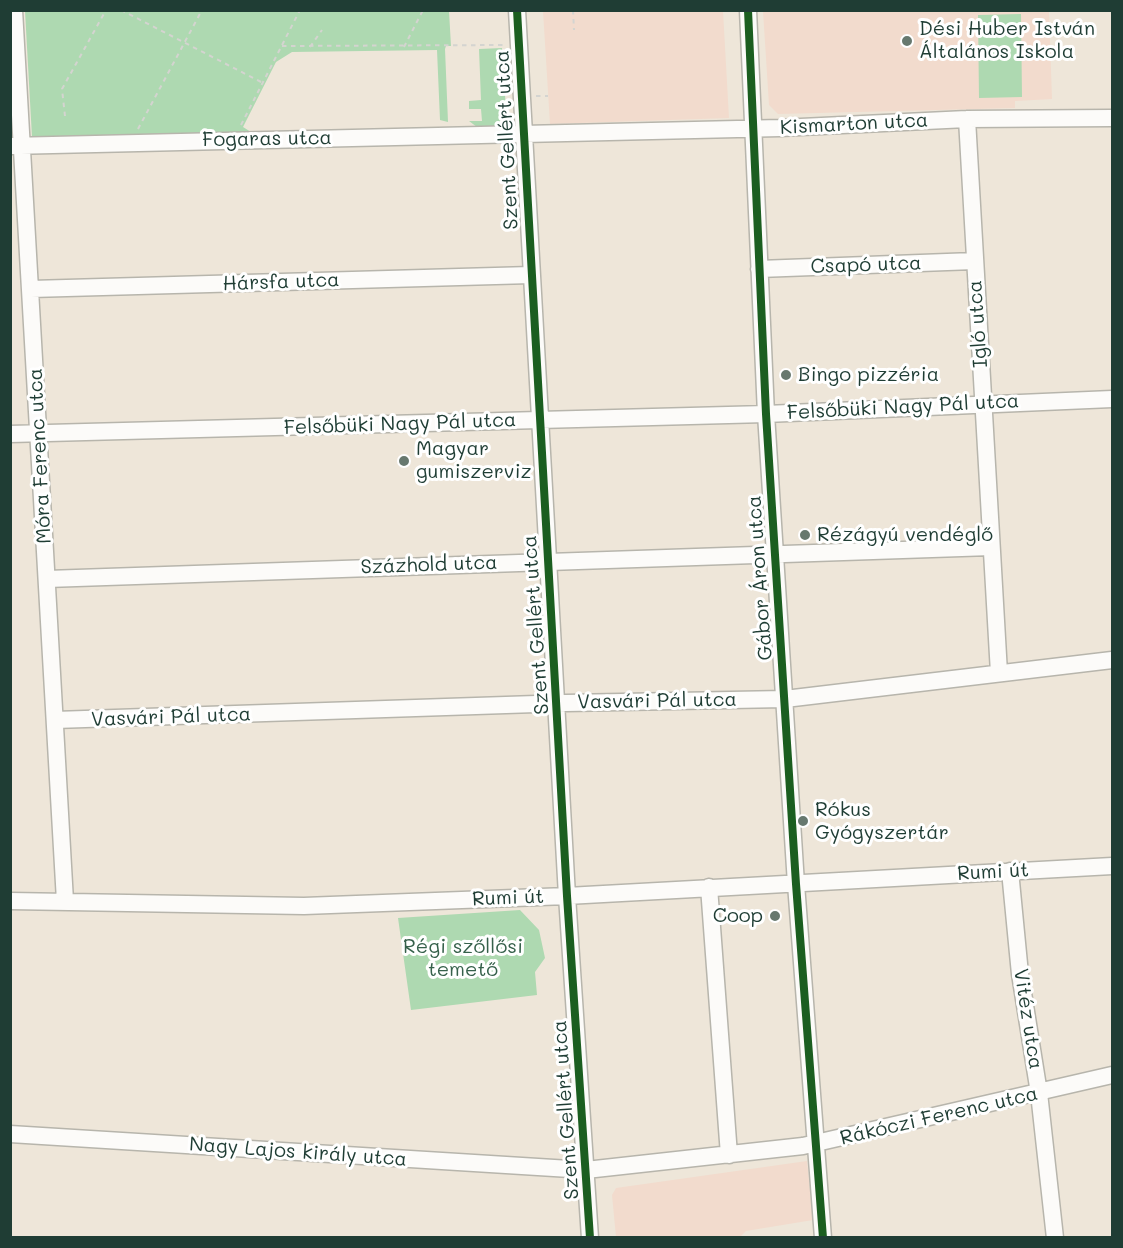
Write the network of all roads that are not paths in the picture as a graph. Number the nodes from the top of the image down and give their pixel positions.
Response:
1 (14, 10) edge
2 (517, 10) edge
3 (748, 10) edge
4 (1113, 118) edge
5 (967, 119) junction
6 (754, 128) junction
7 (523, 134) junction
8 (16, 146) edge
9 (974, 261) junction
10 (759, 269) junction
11 (531, 275) junction
12 (31, 289) junction
13 (1113, 399) edge
14 (983, 403) junction
15 (766, 414) junction
16 (540, 420) junction
17 (10, 434) edge
18 (38, 434) junction
19 (991, 547) junction
20 (775, 554) junction
21 (548, 561) junction
22 (47, 579) junction
23 (1113, 660) edge
24 (999, 673) junction
25 (785, 699) junction
26 (557, 703) junction
27 (55, 720) junction
28 (1113, 866) edge
29 (1010, 872) junction
30 (796, 884) junction
31 (709, 887) junction
32 (567, 896) junction
33 (10, 901) edge
34 (65, 901) junction
35 (1113, 1076) edge
36 (1039, 1093) junction
37 (10, 1134) edge
38 (815, 1144) junction
39 (729, 1155) junction
40 (586, 1170) junction
41 (590, 1238) edge
42 (823, 1238) edge
43 (1055, 1238) edge

1 - 8 street, Móra Ferenc utca
2 - 7 street, Szent Gellért utca
3 - 6 street, Gábor Áron utca
4 - 5 street, Kismarton utca
5 - 6 street, Kismarton utca
5 - 9 street, Igló utca
6 - 7 street, Kismarton utca
6 - 10 street, Gábor Áron utca
7 - 8 street, Fogaras utca
7 - 11 street, Szent Gellért utca
8 - 12 street, Móra Ferenc utca
9 - 10 street, Csapó utca
9 - 14 street, Igló utca
10 - 15 street, Gábor Áron utca
11 - 12 street, Hársfa utca
11 - 16 street, Szent Gellért utca
12 - 18 street, Móra Ferenc utca
13 - 14 street, Felsőbüki Nagy Pál utca
14 - 15 street, Felsőbüki Nagy Pál utca
14 - 19 street, Igló utca
15 - 16 street, Felsőbüki Nagy Pál utca
15 - 20 street, Gábor Áron utca
16 - 18 street, Felsőbüki Nagy Pál utca
16 - 21 street, Szent Gellért utca
17 - 18 street, Felsőbüki Nagy Pál utca
18 - 22 street, Móra Ferenc utca
19 - 20 street, Százhold utca
19 - 24 street, Igló utca
20 - 21 street, Százhold utca
20 - 25 street, Gábor Áron utca
21 - 22 street, Százhold utca
21 - 26 street, Szent Gellért utca
22 - 27 street, Móra Ferenc utca
23 - 24 street, Vasvári Pál utca
24 - 25 street, Vasvári Pál utca
25 - 26 street, Vasvári Pál utca
25 - 30 street, Gábor Áron utca
26 - 27 street, Vasvári Pál utca
26 - 32 street, Szent Gellért utca
27 - 34 street, Móra Ferenc utca
28 - 29 street, Rumi út
29 - 30 street, Rumi út
29 - 36 street, Vitéz utca
30 - 31 street, Rumi út
30 - 38 street, Gábor Áron utca
31 - 32 street, Rumi út
31 - 39 street
32 - 34 street, Rumi út
32 - 40 street, Szent Gellért utca
33 - 34 street, Rumi út
35 - 36 street, Rákóczi Ferenc utca
36 - 38 street, Rákóczi Ferenc utca
36 - 43 street, Vitéz utca
37 - 40 street, Nagy Lajos király utca
38 - 39 street, Rákóczi Ferenc utca
38 - 42 street, Gábor Áron utca
39 - 40 street, Rákóczi Ferenc utca
40 - 41 street, Szent Gellért utca

